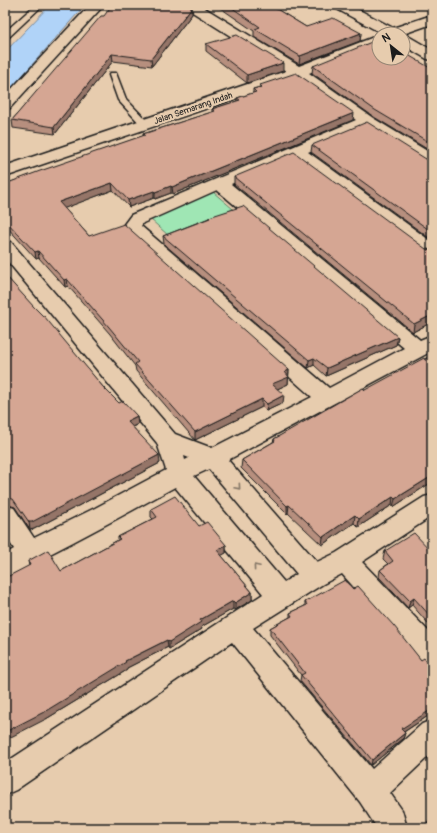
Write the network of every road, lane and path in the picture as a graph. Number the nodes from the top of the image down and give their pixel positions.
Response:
1 (97, 5) edge
2 (191, 5) edge
3 (340, 5) edge
4 (38, 6) edge
5 (432, 19) edge
6 (375, 26) edge
7 (411, 28) edge
8 (5, 36) edge
9 (371, 44) edge
10 (411, 46) edge
11 (432, 56) edge
12 (298, 72) junction
13 (113, 75) dead end
14 (5, 106) edge
15 (367, 121) junction
16 (145, 124) junction
17 (296, 151) junction
18 (432, 161) edge
19 (5, 172) edge
20 (219, 183) junction
21 (5, 246) edge
22 (432, 251) edge
23 (425, 345) edge
24 (327, 398) junction
25 (167, 440) junction
26 (212, 458) junction
27 (179, 475) junction
28 (432, 504) edge
29 (5, 515) edge
30 (30, 552) junction
31 (345, 560) junction
32 (5, 566) edge
33 (314, 576) junction
34 (281, 597) junction
35 (235, 626) junction
36 (432, 654) edge
37 (432, 734) edge
38 (5, 780) edge
39 (371, 791) junction
40 (392, 828) edge

1 - 14 street
2 - 12 street
3 - 6 street
4 - 8 lane
5 - 7 street, Jalan Semarang Indah
9 - 12 street, Jalan Semarang Indah
10 - 11 street
12 - 15 street
12 - 16 street, Jalan Semarang Indah
13 - 16 lane
15 - 17 street
15 - 18 street
16 - 19 street, Jalan Semarang Indah
17 - 20 street
17 - 22 street
20 - 23 street
20 - 24 street
21 - 25 street
23 - 24 street
24 - 26 street
25 - 26 street
25 - 27 street
26 - 27 street
26 -> 33 street
27 - 30 street
34 -> 27 street
28 - 31 street
29 - 30 street
30 - 32 street
31 - 33 street
31 - 36 street
33 - 34 street
34 - 35 street
35 - 38 street
35 - 39 street
37 - 39 street
39 - 40 street

